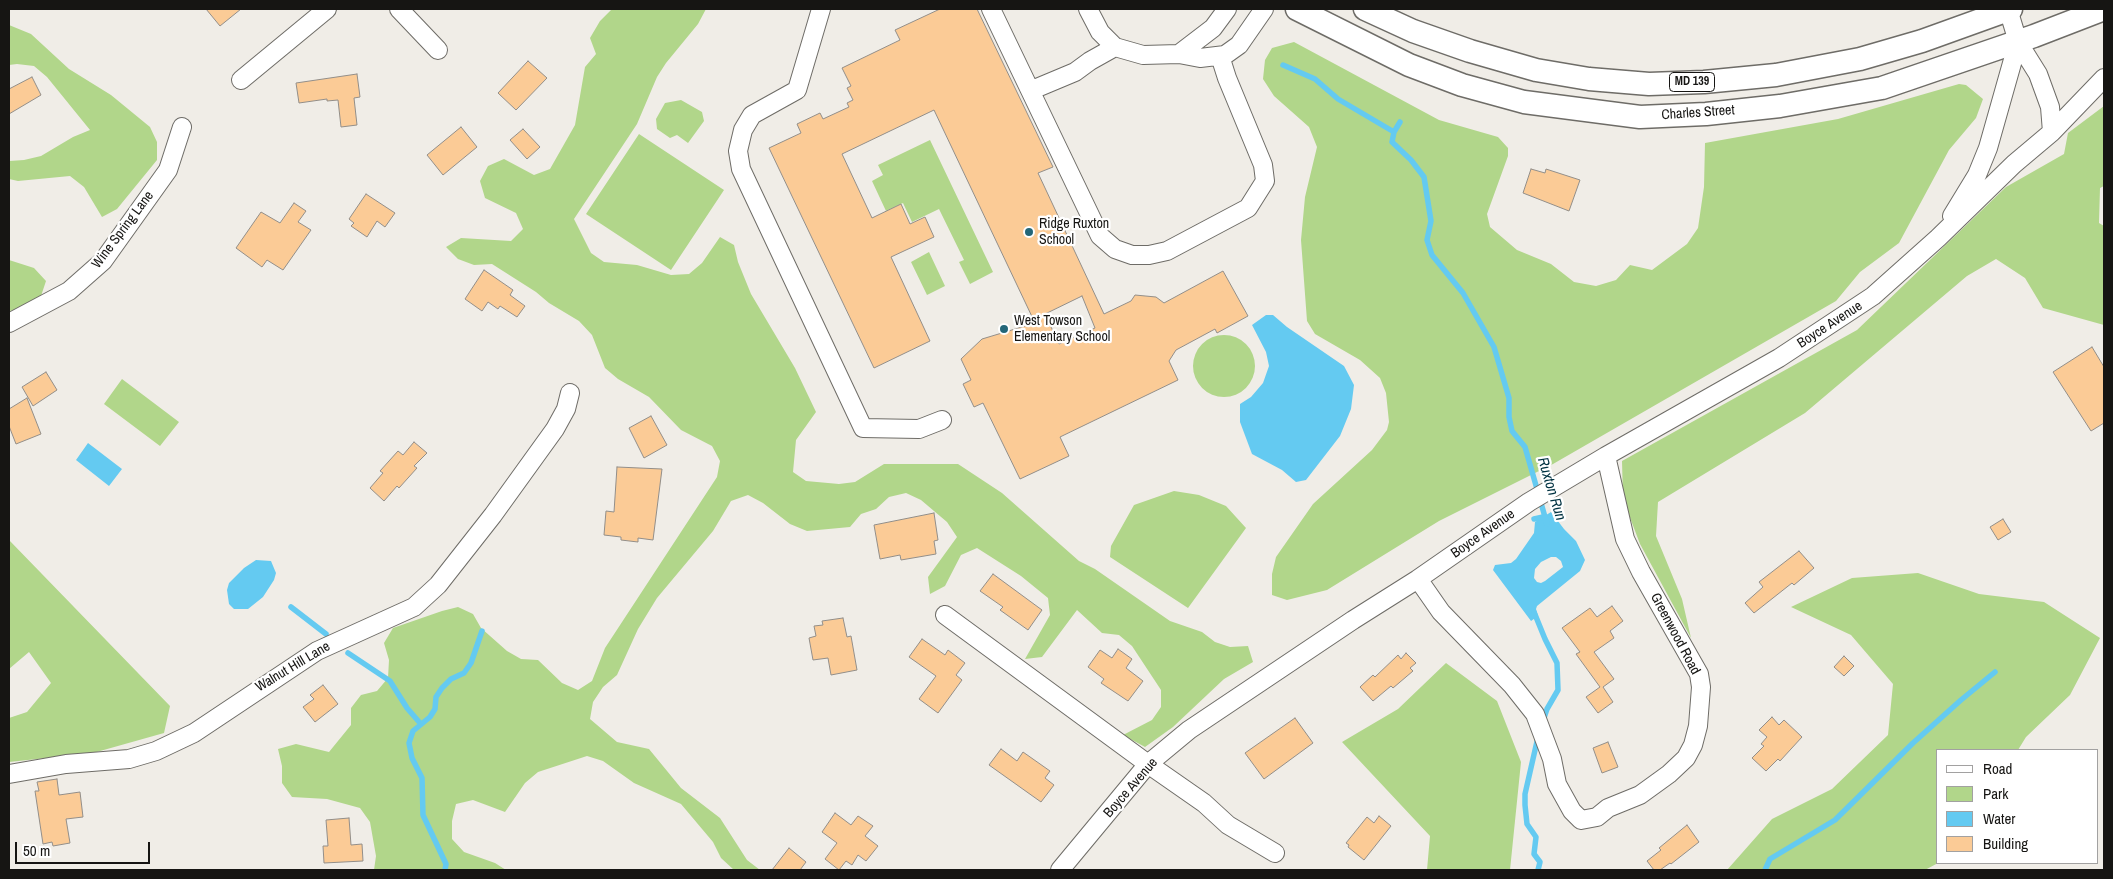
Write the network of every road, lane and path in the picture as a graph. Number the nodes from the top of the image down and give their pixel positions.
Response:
1 (327, 9) edge
2 (399, 9) edge
3 (821, 9) edge
4 (991, 9) edge
5 (1088, 9) edge
6 (1227, 9) edge
7 (1264, 9) edge
8 (1296, 9) edge
9 (1365, 9) edge
10 (2009, 9) edge
11 (2104, 9) edge
12 (2018, 42) junction
13 (1115, 48) junction
14 (438, 50) dead end
15 (1179, 54) junction
16 (1220, 56) junction
17 (2104, 78) edge
18 (241, 80) dead end
19 (1032, 90) junction
20 (182, 127) dead end
21 (2052, 132) junction
22 (1938, 238) junction
23 (9, 323) edge
24 (570, 393) dead end
25 (942, 420) dead end
26 (1606, 456) junction
27 (1418, 579) junction
28 (945, 615) dead end
29 (1148, 764) junction
30 (9, 774) edge
31 (1275, 853) dead end
32 (1060, 870) edge

1 - 18 street
2 - 14 street
3 - 25 street
4 - 19 street
5 - 13 street
6 - 15 street
7 - 16 street
8 - 12 main road, Charles Street
9 - 10 main road, MD 139
10 - 12 street
11 - 12 main road, Charles Street
12 - 21 street
12 - 22 street, Boyce Avenue
13 - 15 street
13 - 19 street
15 - 16 street
16 - 19 street
17 - 21 street, Boyce Avenue
20 - 23 street, Wine Spring Lane
21 - 22 street, Boyce Avenue
22 - 26 street, Boyce Avenue
24 - 30 street, Walnut Hill Lane
26 - 27 street, Boyce Avenue
26 - 27 street, Greenwood Road
27 - 29 street, Boyce Avenue
28 - 29 street
29 - 31 street
29 - 32 street, Boyce Avenue

